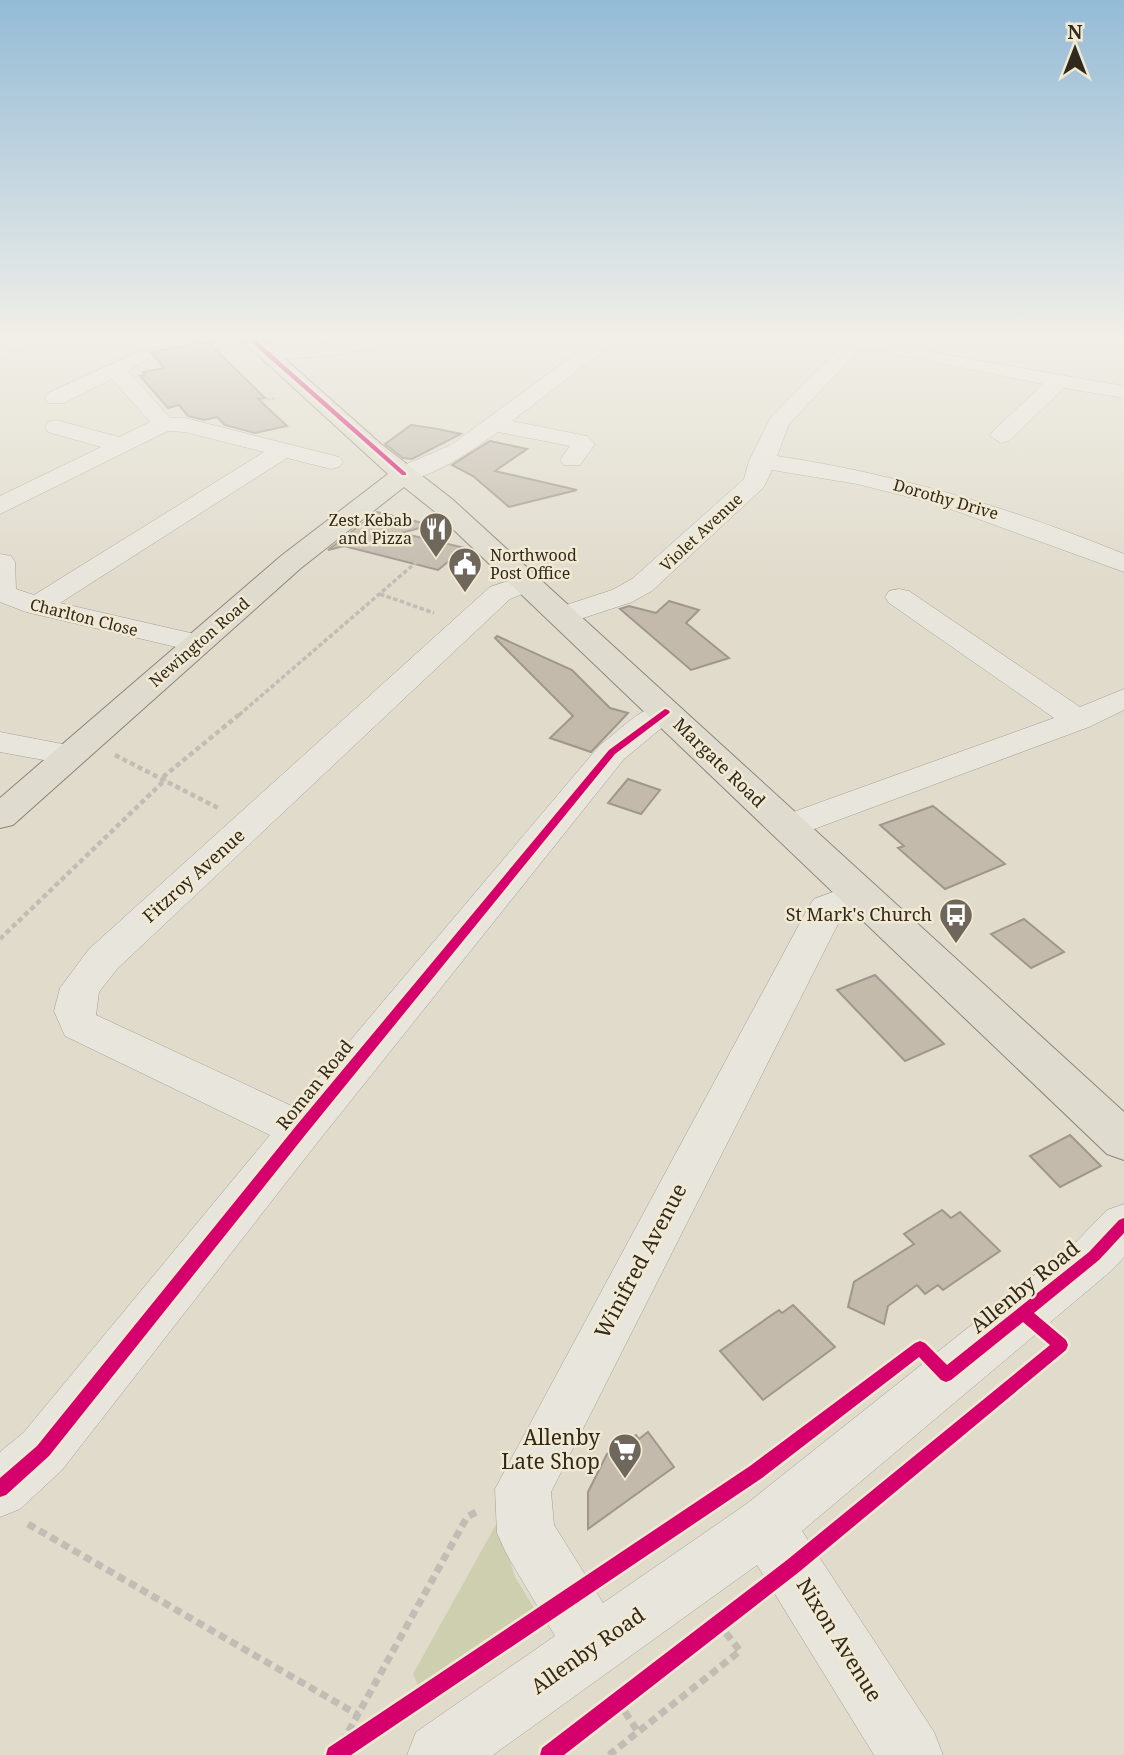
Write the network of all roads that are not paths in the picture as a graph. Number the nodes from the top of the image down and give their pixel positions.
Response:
1 (157, 417) edge
2 (336, 417) edge
3 (504, 417) edge
4 (784, 417) edge
5 (1020, 417) edge
6 (162, 422) junction
7 (494, 424) junction
8 (55, 428) dead end
9 (1000, 436) dead end
10 (121, 445) junction
11 (283, 450) junction
12 (572, 460) dead end
13 (761, 461) junction
14 (331, 462) dead end
15 (404, 474) junction
16 (0, 506) edge
17 (2, 562) dead end
18 (1124, 564) edge
19 (525, 583) junction
20 (899, 597) dead end
21 (36, 606) junction
22 (561, 616) junction
23 (198, 643) junction
24 (1124, 698) edge
25 (665, 712) junction
26 (1078, 719) junction
27 (0, 742) edge
28 (78, 748) junction
29 (0, 817) edge
30 (786, 827) junction
31 (860, 894) junction
32 (301, 1130) junction
33 (1124, 1140) edge
34 (1124, 1224) edge
35 (12, 1505) edge
36 (765, 1525) junction
37 (595, 1647) junction
38 (439, 1755) edge
39 (911, 1755) edge

1 - 6 street
2 - 15 main road, Margate Road
3 - 7 street
4 - 13 street, Violet Avenue
5 - 9 street
6 - 10 street
6 - 11 street
7 - 12 street
7 - 15 street
8 - 10 street
10 - 16 street
11 - 14 street
11 - 21 street
13 - 18 street, Dorothy Drive
13 - 22 street, Violet Avenue
15 - 19 main road, Margate Road
15 - 23 main road, Newington Road
17 - 21 street, Charlton Close
19 - 22 main road, Margate Road
19 - 32 street, Fitzroy Avenue
20 - 26 street
21 - 23 street, Charlton Close
22 - 25 main road, Margate Road
23 - 28 main road, Newington Road
24 - 26 street
25 - 30 main road, Margate Road
25 - 32 street, Roman Road
26 - 30 street
27 - 28 street
28 - 29 main road, Newington Road
30 - 31 main road, Margate Road
31 - 33 main road, Margate Road
31 - 37 street, Winifred Avenue
32 - 35 street, Roman Road
34 - 36 street, Allenby Road
36 - 37 street, Allenby Road
36 - 39 street, Nixon Avenue
37 - 38 street, Allenby Road

